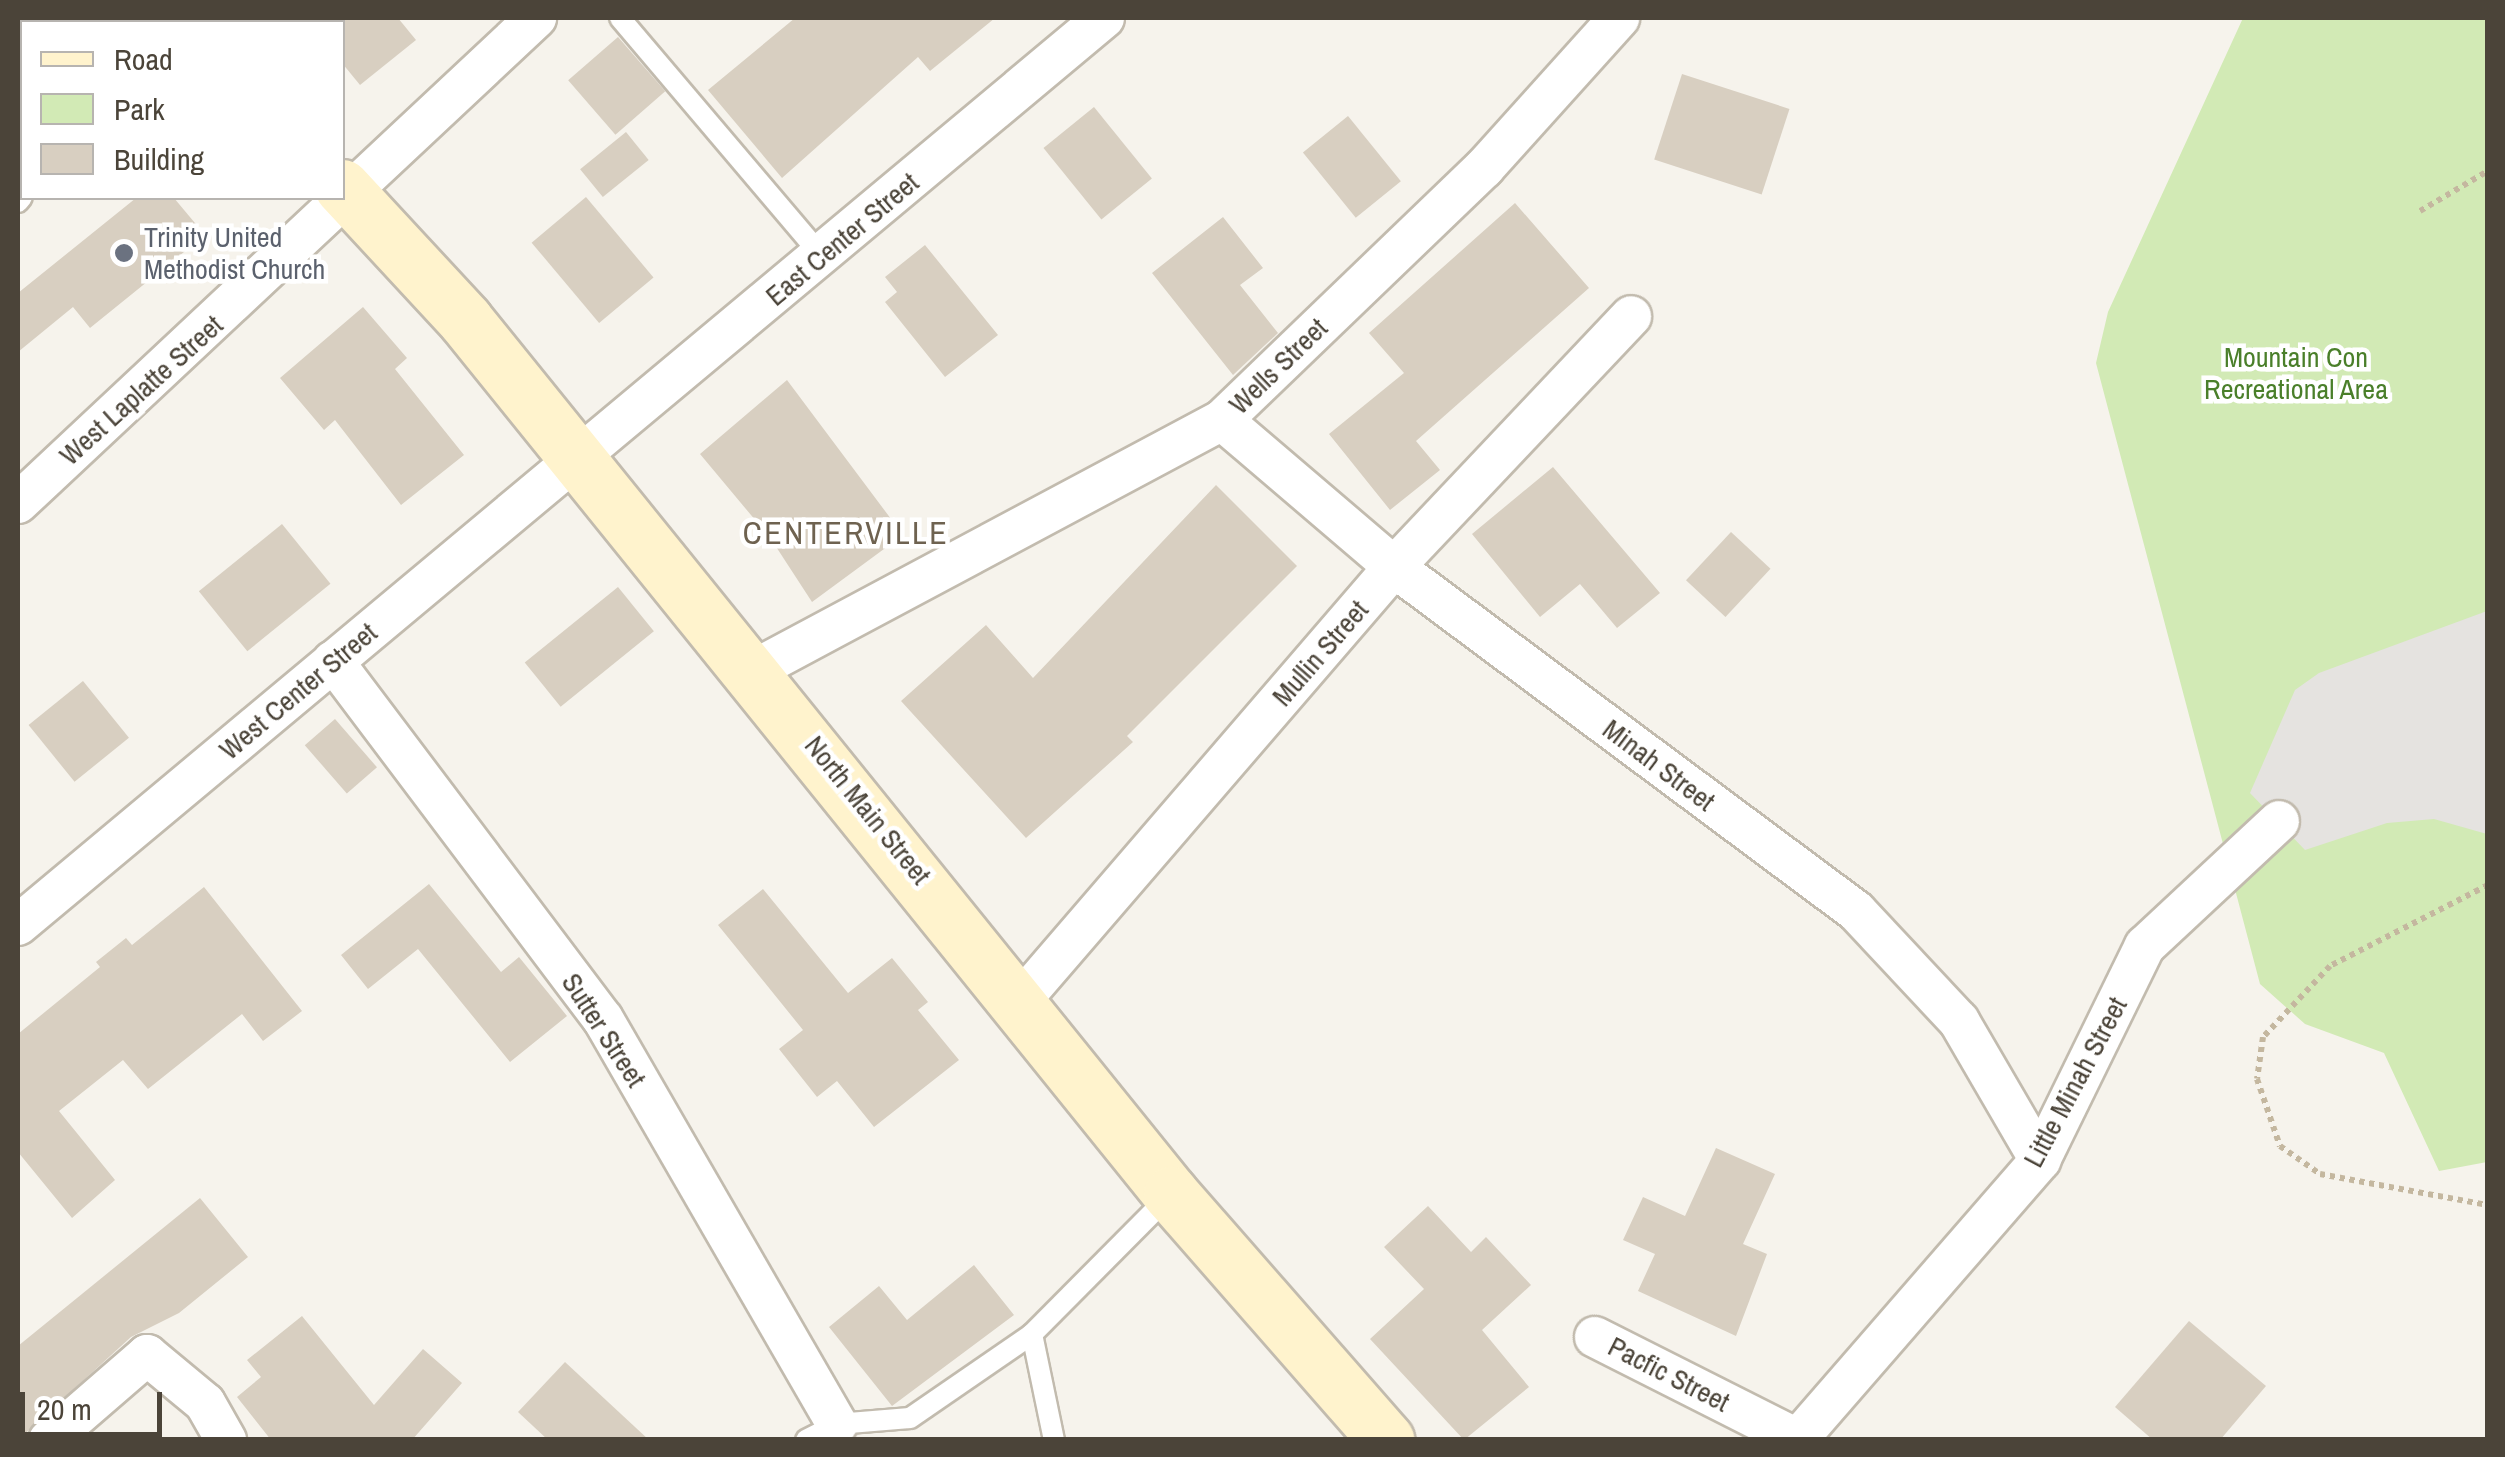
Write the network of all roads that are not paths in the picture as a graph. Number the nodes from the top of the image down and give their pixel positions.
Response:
1 (536, 18) edge
2 (620, 18) edge
3 (1104, 18) edge
4 (1619, 18) edge
5 (348, 192) edge
6 (340, 200) edge
7 (822, 256) junction
8 (1631, 316) dead end
9 (1222, 420) junction
10 (581, 461) junction
11 (18, 503) edge
12 (1394, 567) junction
13 (333, 660) junction
14 (754, 670) junction
15 (2278, 821) dead end
16 (18, 925) edge
17 (1021, 1000) junction
18 (2040, 1160) junction
19 (1171, 1194) junction
20 (1032, 1334) junction
21 (1595, 1337) dead end
22 (821, 1432) edge
23 (1797, 1439) edge
24 (49, 1440) edge
25 (226, 1440) edge
26 (1054, 1440) edge
27 (1386, 1440) edge

1 - 5 street, West Laplatte Street
2 - 7 lane
3 - 7 street, East Center Street
4 - 9 street, Wells Street
5 - 10 main road, North Main Street
6 - 11 street, West Laplatte Street
7 - 10 street, East Center Street
8 - 12 street, Mullin Street
9 - 12 street, Minah Street
9 - 14 street, Wells Street
10 - 13 street, West Center Street
10 - 14 main road, North Main Street
12 - 17 street, Mullin Street
12 - 18 street, Minah Street
13 - 16 street, West Center Street
13 - 22 street, Sutter Street
14 - 17 main road, North Main Street
15 - 18 street, Little Minah Street
17 - 19 main road, North Main Street
18 - 23 street, Little Minah Street
19 - 20 lane
19 - 27 main road, North Main Street
20 - 22 lane
20 - 26 lane
21 - 23 street, Pacfic Street
24 - 25 street

